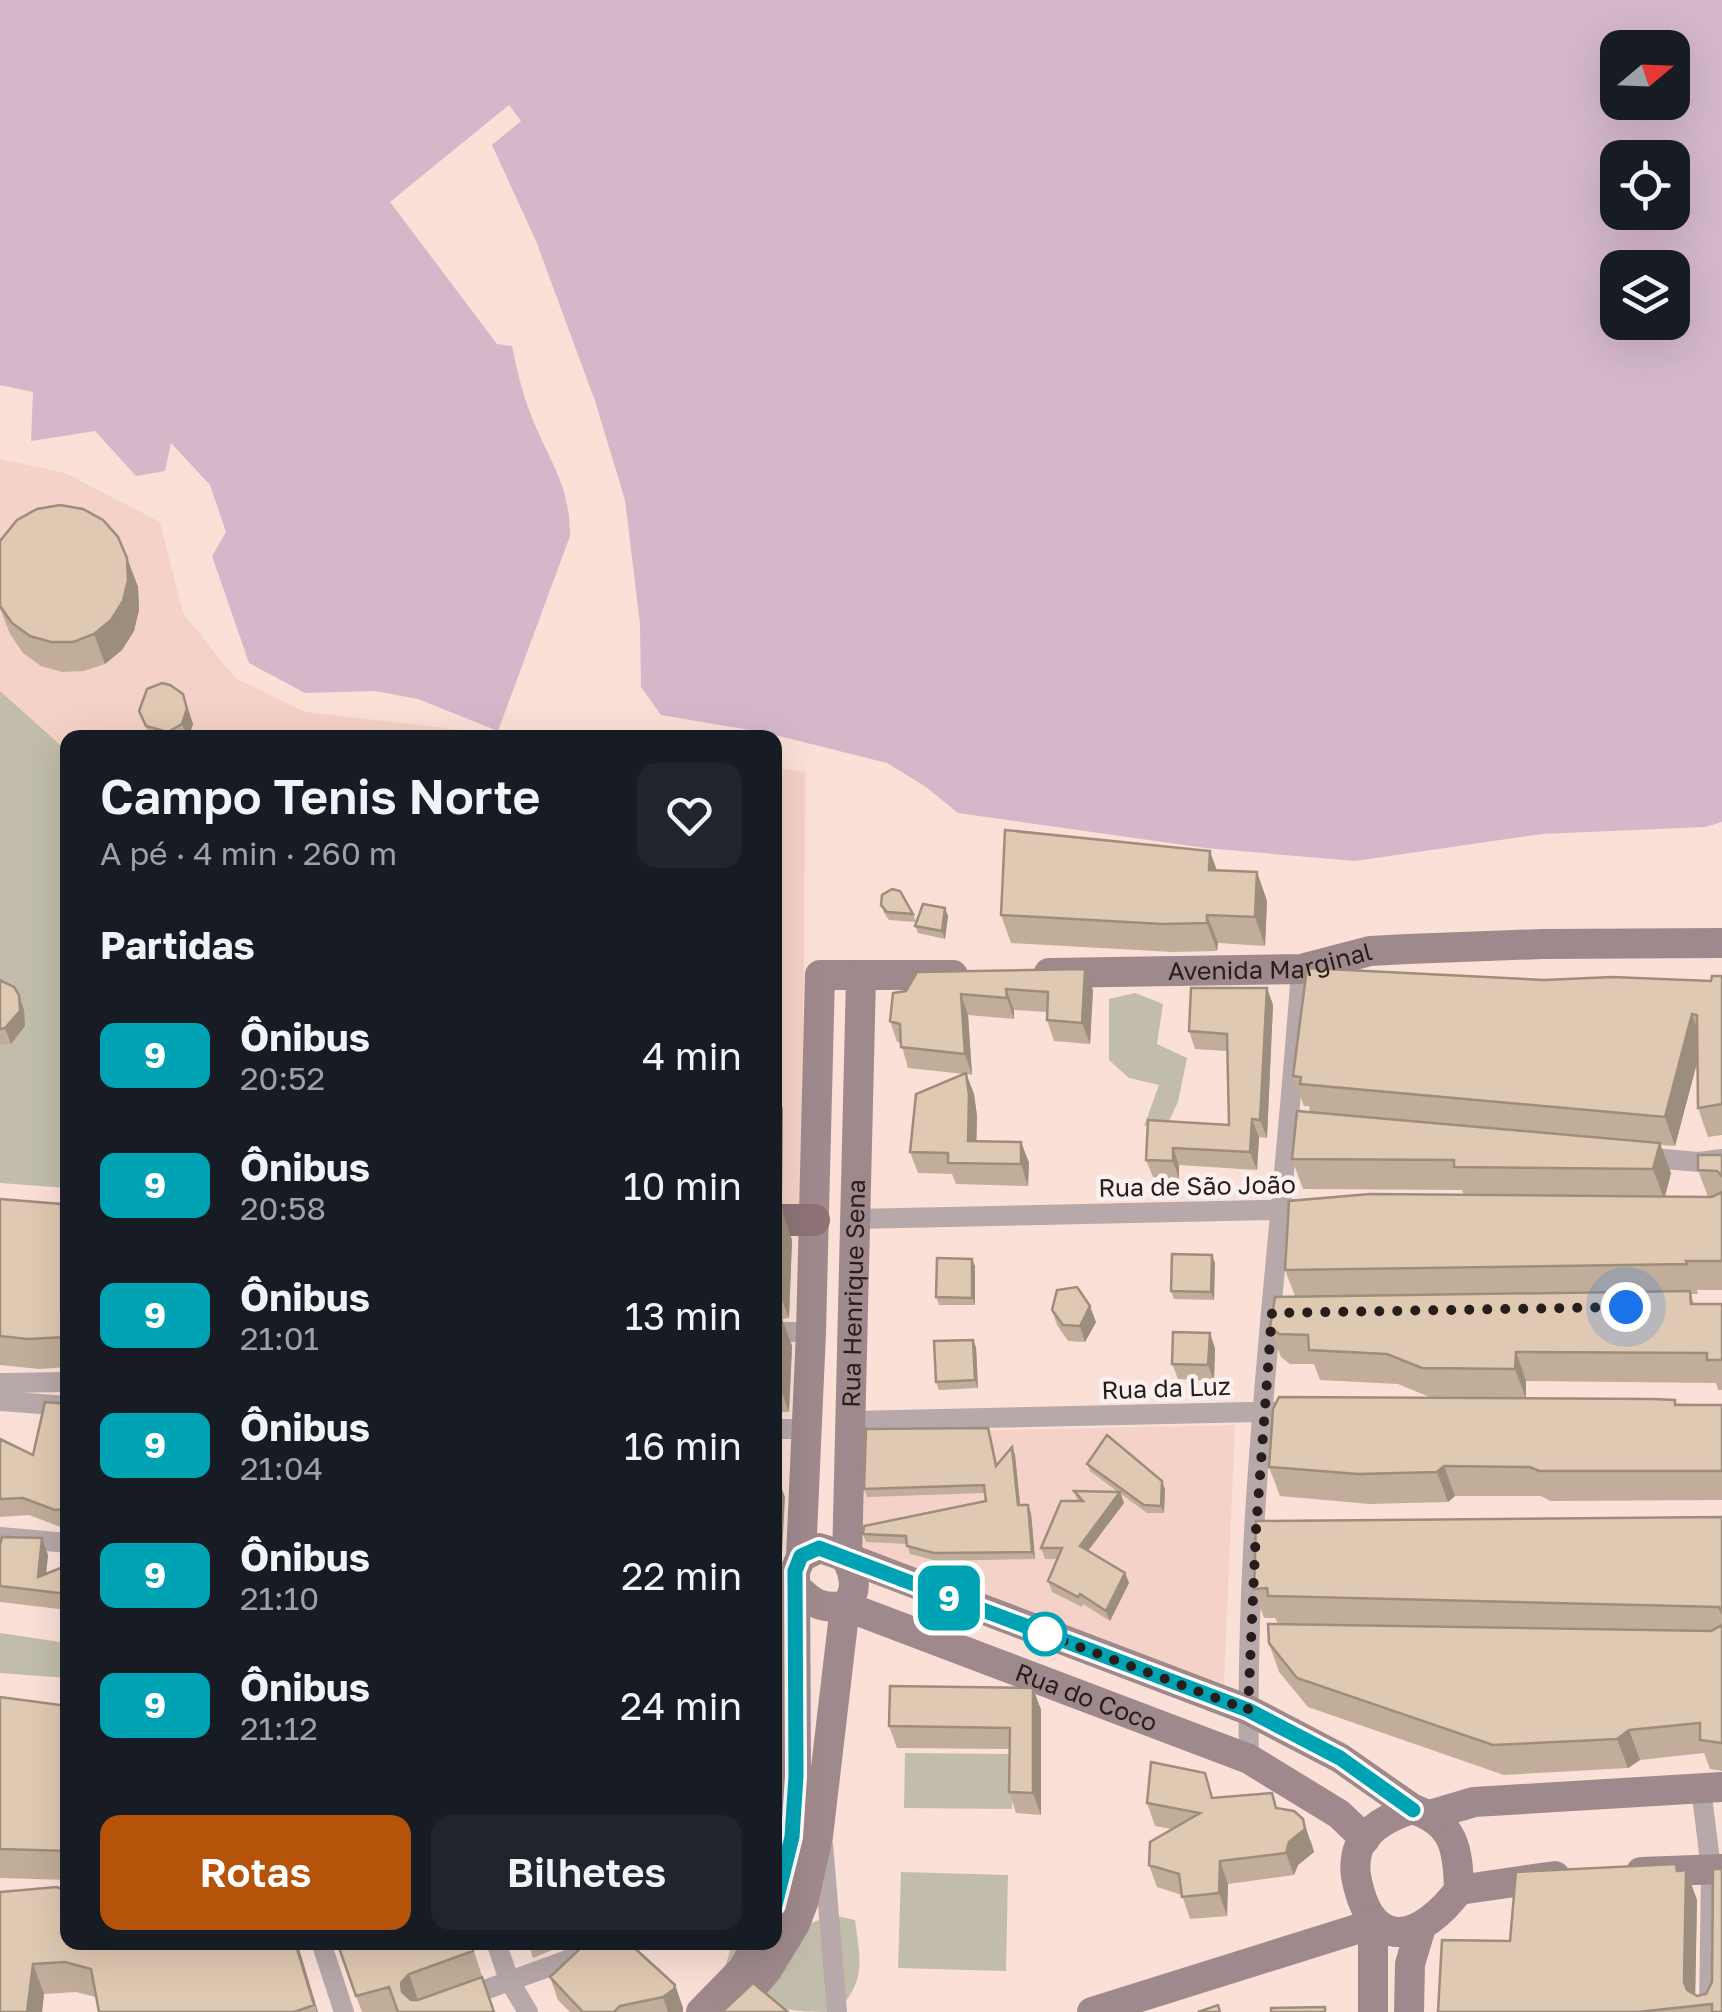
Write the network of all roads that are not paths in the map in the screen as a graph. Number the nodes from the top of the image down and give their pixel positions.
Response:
1 (1722, 943) edge
2 (1301, 969) junction
3 (988, 974) edge
4 (1025, 974) edge
5 (861, 976) junction
6 (1368, 981) edge
7 (1621, 1155) edge
8 (1722, 1159) edge
9 (1280, 1209) junction
10 (1338, 1210) edge
11 (854, 1219) junction
12 (782, 1220) edge
13 (814, 1220) junction
14 (782, 1332) edge
15 (811, 1332) junction
16 (60, 1382) edge
17 (0, 1383) edge
18 (0, 1401) edge
19 (60, 1405) edge
20 (1265, 1410) junction
21 (1324, 1411) edge
22 (852, 1421) junction
23 (806, 1428) junction
24 (782, 1429) edge
25 (0, 1536) edge
26 (60, 1542) edge
27 (801, 1556) junction
28 (847, 1560) junction
29 (797, 1588) junction
30 (845, 1606) junction
31 (786, 1691) edge
32 (1248, 1710) junction
33 (1249, 1759) junction
34 (1712, 1787) edge
35 (820, 1812) junction
36 (1422, 1812) junction
37 (1365, 1839) junction
38 (1716, 1869) edge
39 (782, 1874) edge
40 (1459, 1890) junction
41 (1373, 1924) junction
42 (1421, 1927) junction
43 (782, 1946) edge
44 (324, 1950) edge
45 (499, 1950) edge
46 (594, 1950) edge
47 (754, 1950) edge
48 (780, 1950) edge
49 (509, 1980) junction
50 (344, 2012) edge
51 (424, 2012) edge
52 (528, 2012) edge
53 (702, 2012) edge
54 (731, 2012) edge
55 (838, 2012) edge
56 (1092, 2012) edge
57 (1373, 2012) edge
58 (1408, 2012) edge
59 (1710, 2012) edge

1 - 2 main road, Avenida Marginal
2 - 4 main road, Avenida Marginal
2 - 6 main road
2 - 9 street
3 - 5 main road
5 - 11 main road, Rua Henrique Sena
5 - 13 main road, Rua Henrique Sena
7 - 8 street
9 - 10 street, Rua de São João
9 - 11 street, Rua de São João
9 - 20 street
11 - 22 main road, Rua Henrique Sena
12 - 13 main road
13 - 15 main road, Rua Henrique Sena
14 - 15 street
15 - 23 main road, Rua Henrique Sena
16 - 17 street
18 - 19 street
20 - 21 street, Rua da Luz
20 - 22 street, Rua da Luz
20 - 32 street
22 - 28 main road, Rua Henrique Sena
23 - 24 street
23 - 27 main road, Rua Henrique Sena
25 - 26 street
27 - 28 main road, Rua do Coco
27 - 29 main road, Rua Henrique Sena
28 - 30 main road, Rua Henrique Sena
28 - 32 main road, Rua do Coco
29 - 30 main road, Rua do Coco
29 - 31 main road, Rua Henrique Sena
30 - 33 main road, Rua do Coco
30 - 35 main road, Rua Henrique Sena
31 - 39 main road, Rua Henrique Sena
32 - 33 street
32 - 36 main road, Rua do Coco
33 - 37 main road, Rua do Coco
34 - 36 main road
34 - 38 street
35 - 43 main road, Rua Henrique Sena
35 - 55 street
36 - 37 main road
36 - 40 main road
37 - 41 main road
38 - 40 main road
38 - 59 street
40 - 42 main road
41 - 42 main road
41 - 56 main road
41 - 57 main road
42 - 58 main road
44 - 50 street
45 - 49 street
46 - 49 street
47 - 53 main road
48 - 54 main road, Rua Henrique Sena
49 - 51 street
49 - 52 street

